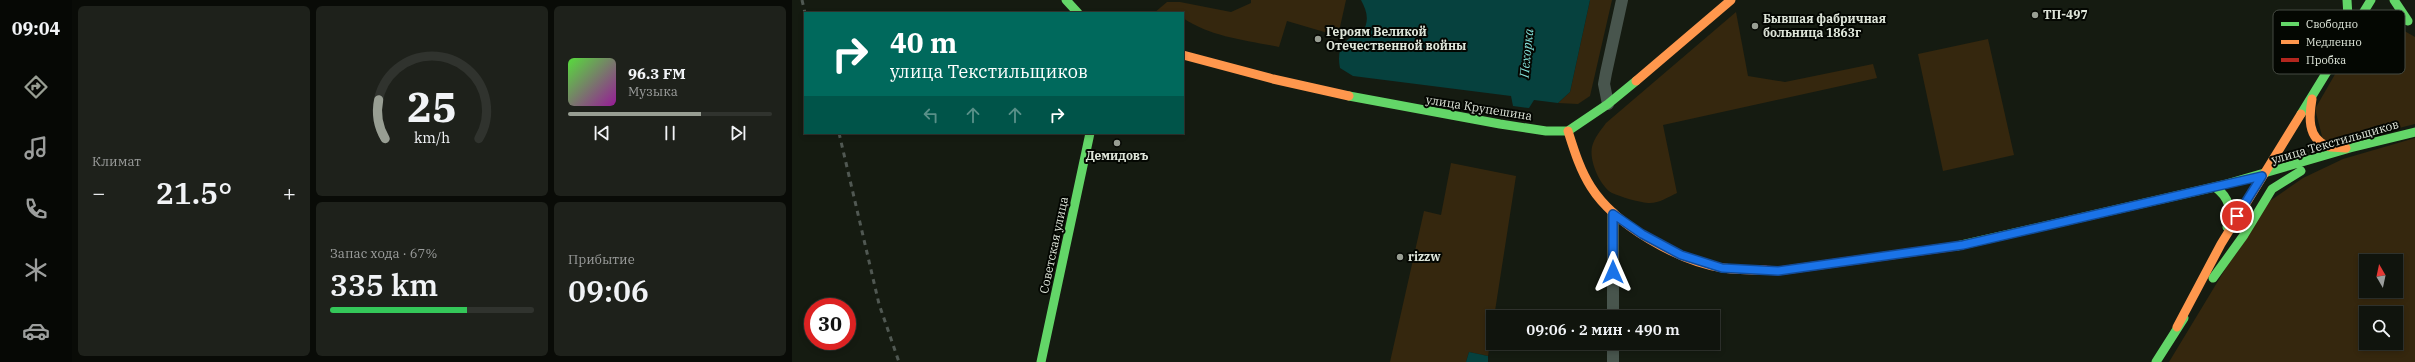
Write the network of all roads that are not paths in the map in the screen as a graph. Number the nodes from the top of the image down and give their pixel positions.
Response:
1 (1066, 0) edge
2 (1622, 0) edge
3 (1731, 0) edge
4 (2370, 0) edge
5 (2382, 0) edge
6 (2394, 0) edge
7 (2364, 10) edge
8 (2395, 10) edge
9 (2402, 10) edge
10 (1077, 12) edge
11 (2405, 14) edge
12 (2412, 23) edge
13 (1184, 55) edge
14 (2325, 74) edge
15 (2315, 91) junction
16 (1608, 104) junction
17 (1568, 131) junction
18 (2415, 132) edge
19 (1090, 134) edge
20 (2350, 148) junction
21 (2262, 176) junction
22 (2215, 187) junction
23 (1613, 214) junction
24 (2221, 244) junction
25 (1613, 310) edge
26 (2178, 327) junction
27 (1613, 350) edge
28 (1041, 362) edge
29 (1613, 362) edge
30 (2156, 362) edge

1 - 10 street
2 - 16 street
3 - 16 street
4 - 7 street
5 - 8 street
6 - 9 street
11 - 12 street
13 - 17 street, улица Крупешина
14 - 15 street
15 - 20 street
15 - 21 street
16 - 17 street
17 - 23 street, улица Текстильщиков
18 - 20 street, улица Текстильщиков
19 - 28 street, Советская улица
20 - 21 street, улица Текстильщиков
20 - 26 street
21 - 22 street, улица Текстильщиков
21 - 24 street
22 - 23 street, улица Текстильщиков
22 - 24 street
23 - 25 street
24 - 26 street
26 - 30 street
27 - 29 street

